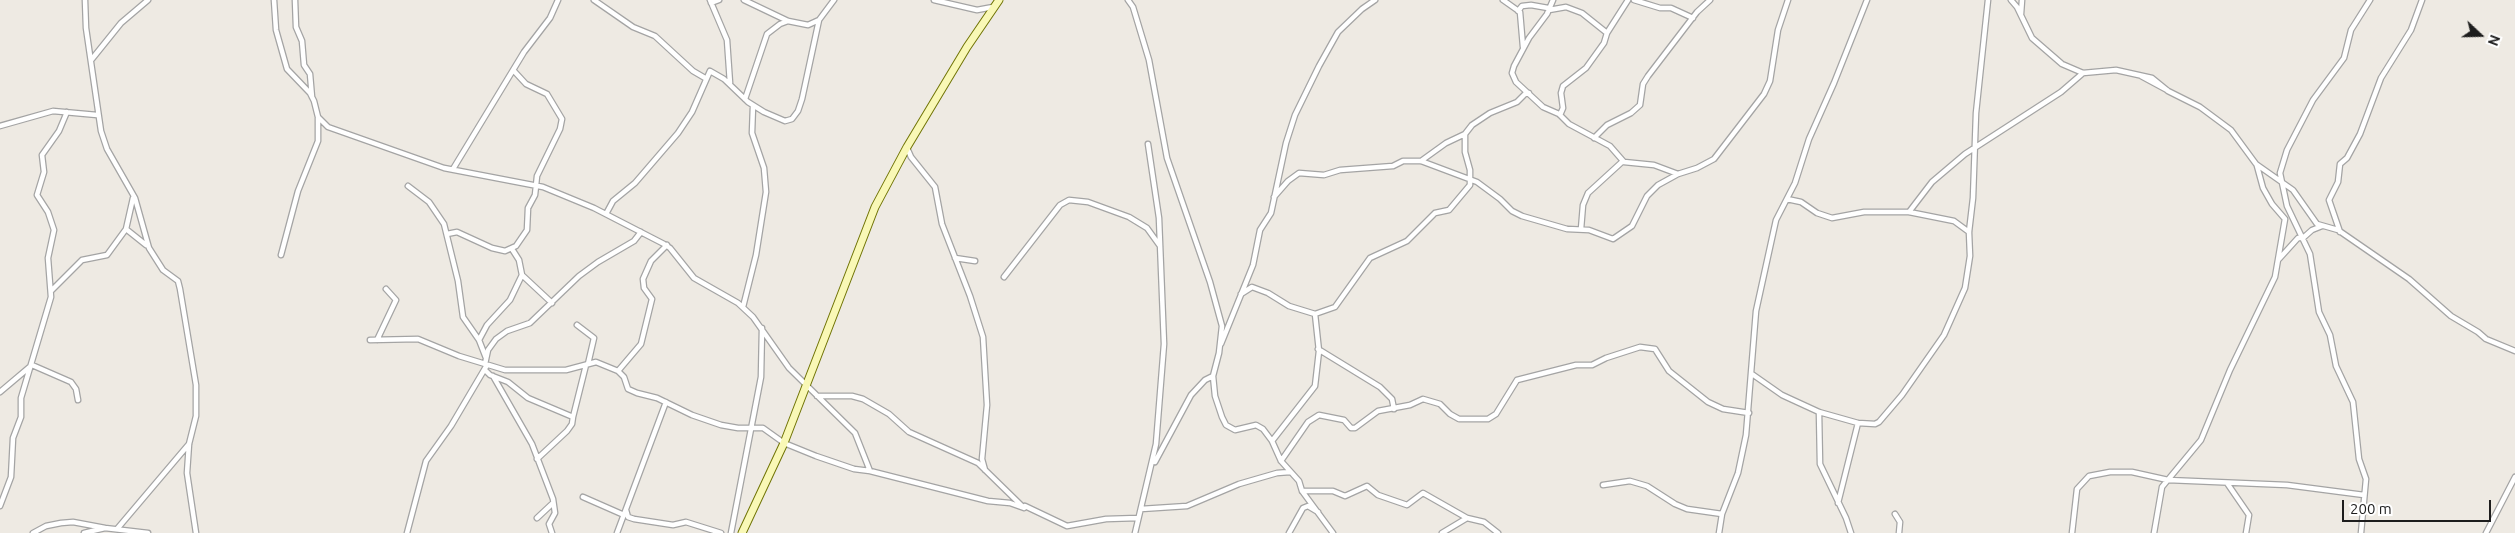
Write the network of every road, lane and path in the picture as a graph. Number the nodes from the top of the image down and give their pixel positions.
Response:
1 (85, 0) edge
2 (147, 0) edge
3 (274, 0) edge
4 (295, 0) edge
5 (558, 0) edge
6 (594, 0) edge
7 (719, 0) edge
8 (744, 0) edge
9 (934, 0) edge
10 (1128, 0) edge
11 (1375, 0) edge
12 (1503, 0) edge
13 (1553, 0) edge
14 (1628, 0) edge
15 (1634, 0) edge
16 (1710, 0) edge
17 (1788, 0) edge
18 (1867, 0) edge
19 (1988, 0) edge
20 (2010, 0) edge
21 (2022, 0) edge
22 (2370, 0) edge
23 (2422, 0) edge
24 (832, 1) edge
25 (711, 2) edge
26 (997, 3) edge
27 (1549, 10) junction
28 (1518, 11) junction
29 (2021, 16) junction
30 (1693, 18) junction
31 (819, 20) junction
32 (788, 21) junction
33 (1607, 33) junction
34 (1523, 49) junction
35 (92, 59) junction
36 (514, 71) junction
37 (2084, 73) junction
38 (705, 78) junction
39 (730, 83) junction
40 (1530, 93) junction
41 (312, 97) junction
42 (745, 99) junction
43 (753, 106) junction
44 (67, 112) junction
45 (317, 112) junction
46 (1560, 115) junction
47 (97, 116) junction
48 (0, 126) edge
49 (1466, 134) junction
50 (1594, 138) junction
51 (1148, 144) dead end
52 (1976, 146) junction
53 (907, 148) junction
54 (1623, 161) junction
55 (1421, 162) junction
56 (2256, 164) junction
57 (453, 169) junction
58 (1678, 174) junction
59 (1471, 179) junction
60 (2281, 182) junction
61 (536, 185) junction
62 (408, 186) dead end
63 (134, 196) junction
64 (1274, 197) junction
65 (1787, 199) junction
66 (1909, 212) junction
67 (606, 214) junction
68 (2322, 226) junction
69 (126, 229) junction
70 (1581, 229) junction
71 (641, 232) junction
72 (1969, 232) junction
73 (447, 234) junction
74 (2341, 234) junction
75 (2303, 238) junction
76 (666, 246) junction
77 (1160, 247) junction
78 (148, 248) junction
79 (512, 249) junction
80 (281, 255) dead end
81 (955, 258) junction
82 (2278, 260) junction
83 (975, 261) dead end
84 (522, 275) junction
85 (1004, 277) dead end
86 (386, 289) dead end
87 (51, 291) junction
88 (1238, 296) junction
89 (552, 303) junction
90 (743, 306) junction
91 (1315, 314) junction
92 (577, 325) dead end
93 (762, 326) junction
94 (370, 340) dead end
95 (377, 340) junction
96 (479, 340) junction
97 (1219, 347) junction
98 (1318, 350) junction
99 (2515, 351) edge
100 (486, 364) junction
101 (32, 365) junction
102 (587, 365) junction
103 (618, 371) junction
104 (1752, 374) junction
105 (493, 376) junction
106 (1213, 376) junction
107 (806, 385) junction
108 (0, 392) edge
109 (816, 396) junction
110 (78, 400) dead end
111 (666, 402) junction
112 (1394, 408) junction
113 (1819, 412) junction
114 (1749, 413) junction
115 (573, 417) junction
116 (1858, 423) junction
117 (750, 428) junction
118 (1272, 441) junction
119 (784, 443) junction
120 (190, 444) junction
121 (536, 459) junction
122 (1281, 461) junction
123 (1153, 466) junction
124 (985, 470) junction
125 (870, 471) junction
126 (1290, 472) junction
127 (2515, 477) edge
128 (2168, 480) junction
129 (2227, 483) junction
130 (1603, 485) dead end
131 (0, 490) edge
132 (1302, 491) junction
133 (5, 494) junction
134 (2364, 495) junction
135 (583, 497) dead end
136 (554, 503) junction
137 (1838, 503) junction
138 (0, 506) edge
139 (1024, 508) junction
140 (1141, 509) junction
141 (626, 510) junction
142 (1319, 513) junction
143 (1722, 514) junction
144 (1895, 514) dead end
145 (624, 515) junction
146 (537, 518) dead end
147 (1138, 518) junction
148 (1467, 518) junction
149 (105, 528) junction
150 (118, 528) junction
151 (2488, 530) edge
152 (33, 533) edge
153 (84, 533) edge
154 (148, 533) edge
155 (196, 533) edge
156 (407, 533) edge
157 (552, 533) edge
158 (617, 533) edge
159 (721, 533) edge
160 (731, 533) edge
161 (742, 533) edge
162 (1135, 533) edge
163 (1289, 533) edge
164 (1333, 533) edge
165 (1442, 533) edge
166 (1498, 533) edge
167 (1720, 533) edge
168 (1851, 533) edge
169 (1898, 533) edge
170 (2072, 533) edge
171 (2154, 533) edge
172 (2246, 533) edge
173 (2361, 533) edge
174 (2492, 533) edge

1 - 35 street
2 - 35 street
3 - 41 street
4 - 41 street
5 - 36 street
6 - 38 street
7 - 25 street
8 - 32 street
9 - 26 street
10 - 97 street
11 - 64 street
12 - 28 street
13 - 27 street
14 - 33 street
15 - 30 street
16 - 30 street
17 - 58 street
18 - 65 street
19 - 52 street
20 - 29 street
21 - 29 street
22 - 60 street
23 - 74 street
24 - 31 street
25 - 39 street
26 - 53 main road
27 - 28 street
27 - 33 street
27 - 34 street
28 - 34 street
29 - 37 street
30 - 50 street
31 - 32 street
31 - 43 street
32 - 42 street
33 - 46 street
34 - 40 street
35 - 47 street
36 - 57 street
36 - 61 street
37 - 52 street
37 - 56 street
38 - 39 street
38 - 67 street
39 - 42 street
40 - 46 street
40 - 49 street
41 - 45 street
42 - 43 street
43 - 90 street
44 - 47 street
44 - 48 street
44 - 87 street
45 - 57 street
45 - 80 street
46 - 50 street
47 - 63 street
49 - 55 street
49 - 59 street
50 - 54 street
51 - 77 street
52 - 66 street
52 - 72 street
53 - 81 street
53 - 107 main road
54 - 58 street
54 - 70 street
55 - 59 street
55 - 64 street
56 - 60 street
56 - 82 street
57 - 61 street
58 - 70 street
59 - 70 street
59 - 91 street
60 - 68 street
60 - 75 street
61 - 67 street
61 - 79 street
62 - 73 street
63 - 69 street
63 - 78 street
64 - 88 street
65 - 66 street
65 - 104 street
66 - 72 street
67 - 71 street
68 - 74 street
68 - 75 street
69 - 78 street
69 - 87 street
71 - 76 street
71 - 89 street
72 - 116 street
73 - 79 street
73 - 96 street
74 - 99 street
75 - 82 street
75 - 134 street
76 - 90 street
76 - 103 street
77 - 85 street
77 - 123 street
78 - 120 street
79 - 84 street
81 - 83 street
81 - 124 street
82 - 128 street
84 - 89 street
84 - 96 street
86 - 95 street
87 - 101 street
88 - 91 street
88 - 97 street
89 - 100 street
90 - 93 street
91 - 98 street
92 - 102 street
93 - 107 street
93 - 117 street
94 - 95 street
95 - 100 street
96 - 100 street
97 - 106 street
98 - 112 street
98 - 118 street
100 - 102 street
100 - 105 street
100 - 156 street
101 - 108 street
101 - 110 street
101 - 133 street
102 - 103 street
102 - 115 street
103 - 111 street
104 - 113 street
104 - 114 street
105 - 115 street
105 - 121 street
106 - 118 street
106 - 123 street
107 - 109 street
107 - 119 main road
109 - 124 street
109 - 125 street
111 - 117 street
111 - 141 street
112 - 114 street
112 - 122 street
113 - 116 street
113 - 137 street
114 - 143 street
115 - 121 street
116 - 137 street
117 - 119 street
117 - 160 street
118 - 122 street
119 - 125 street
119 - 161 main road
120 - 150 street
120 - 155 street
121 - 136 street
122 - 126 street
123 - 140 street
124 - 139 street
125 - 139 street
126 - 132 street
126 - 140 street
127 - 151 street
128 - 129 street
128 - 170 street
128 - 171 street
129 - 134 street
129 - 172 street
130 - 143 street
131 - 133 street
132 - 142 street
132 - 148 street
133 - 138 street
134 - 173 street
135 - 145 street
136 - 146 street
136 - 157 street
137 - 168 street
139 - 147 street
140 - 147 street
141 - 145 street
141 - 159 street
142 - 163 street
142 - 164 street
143 - 167 street
144 - 169 street
145 - 158 street
147 - 162 street
148 - 165 street
148 - 166 street
149 - 150 street
149 - 152 street
149 - 153 street
150 - 154 street
151 - 174 street

